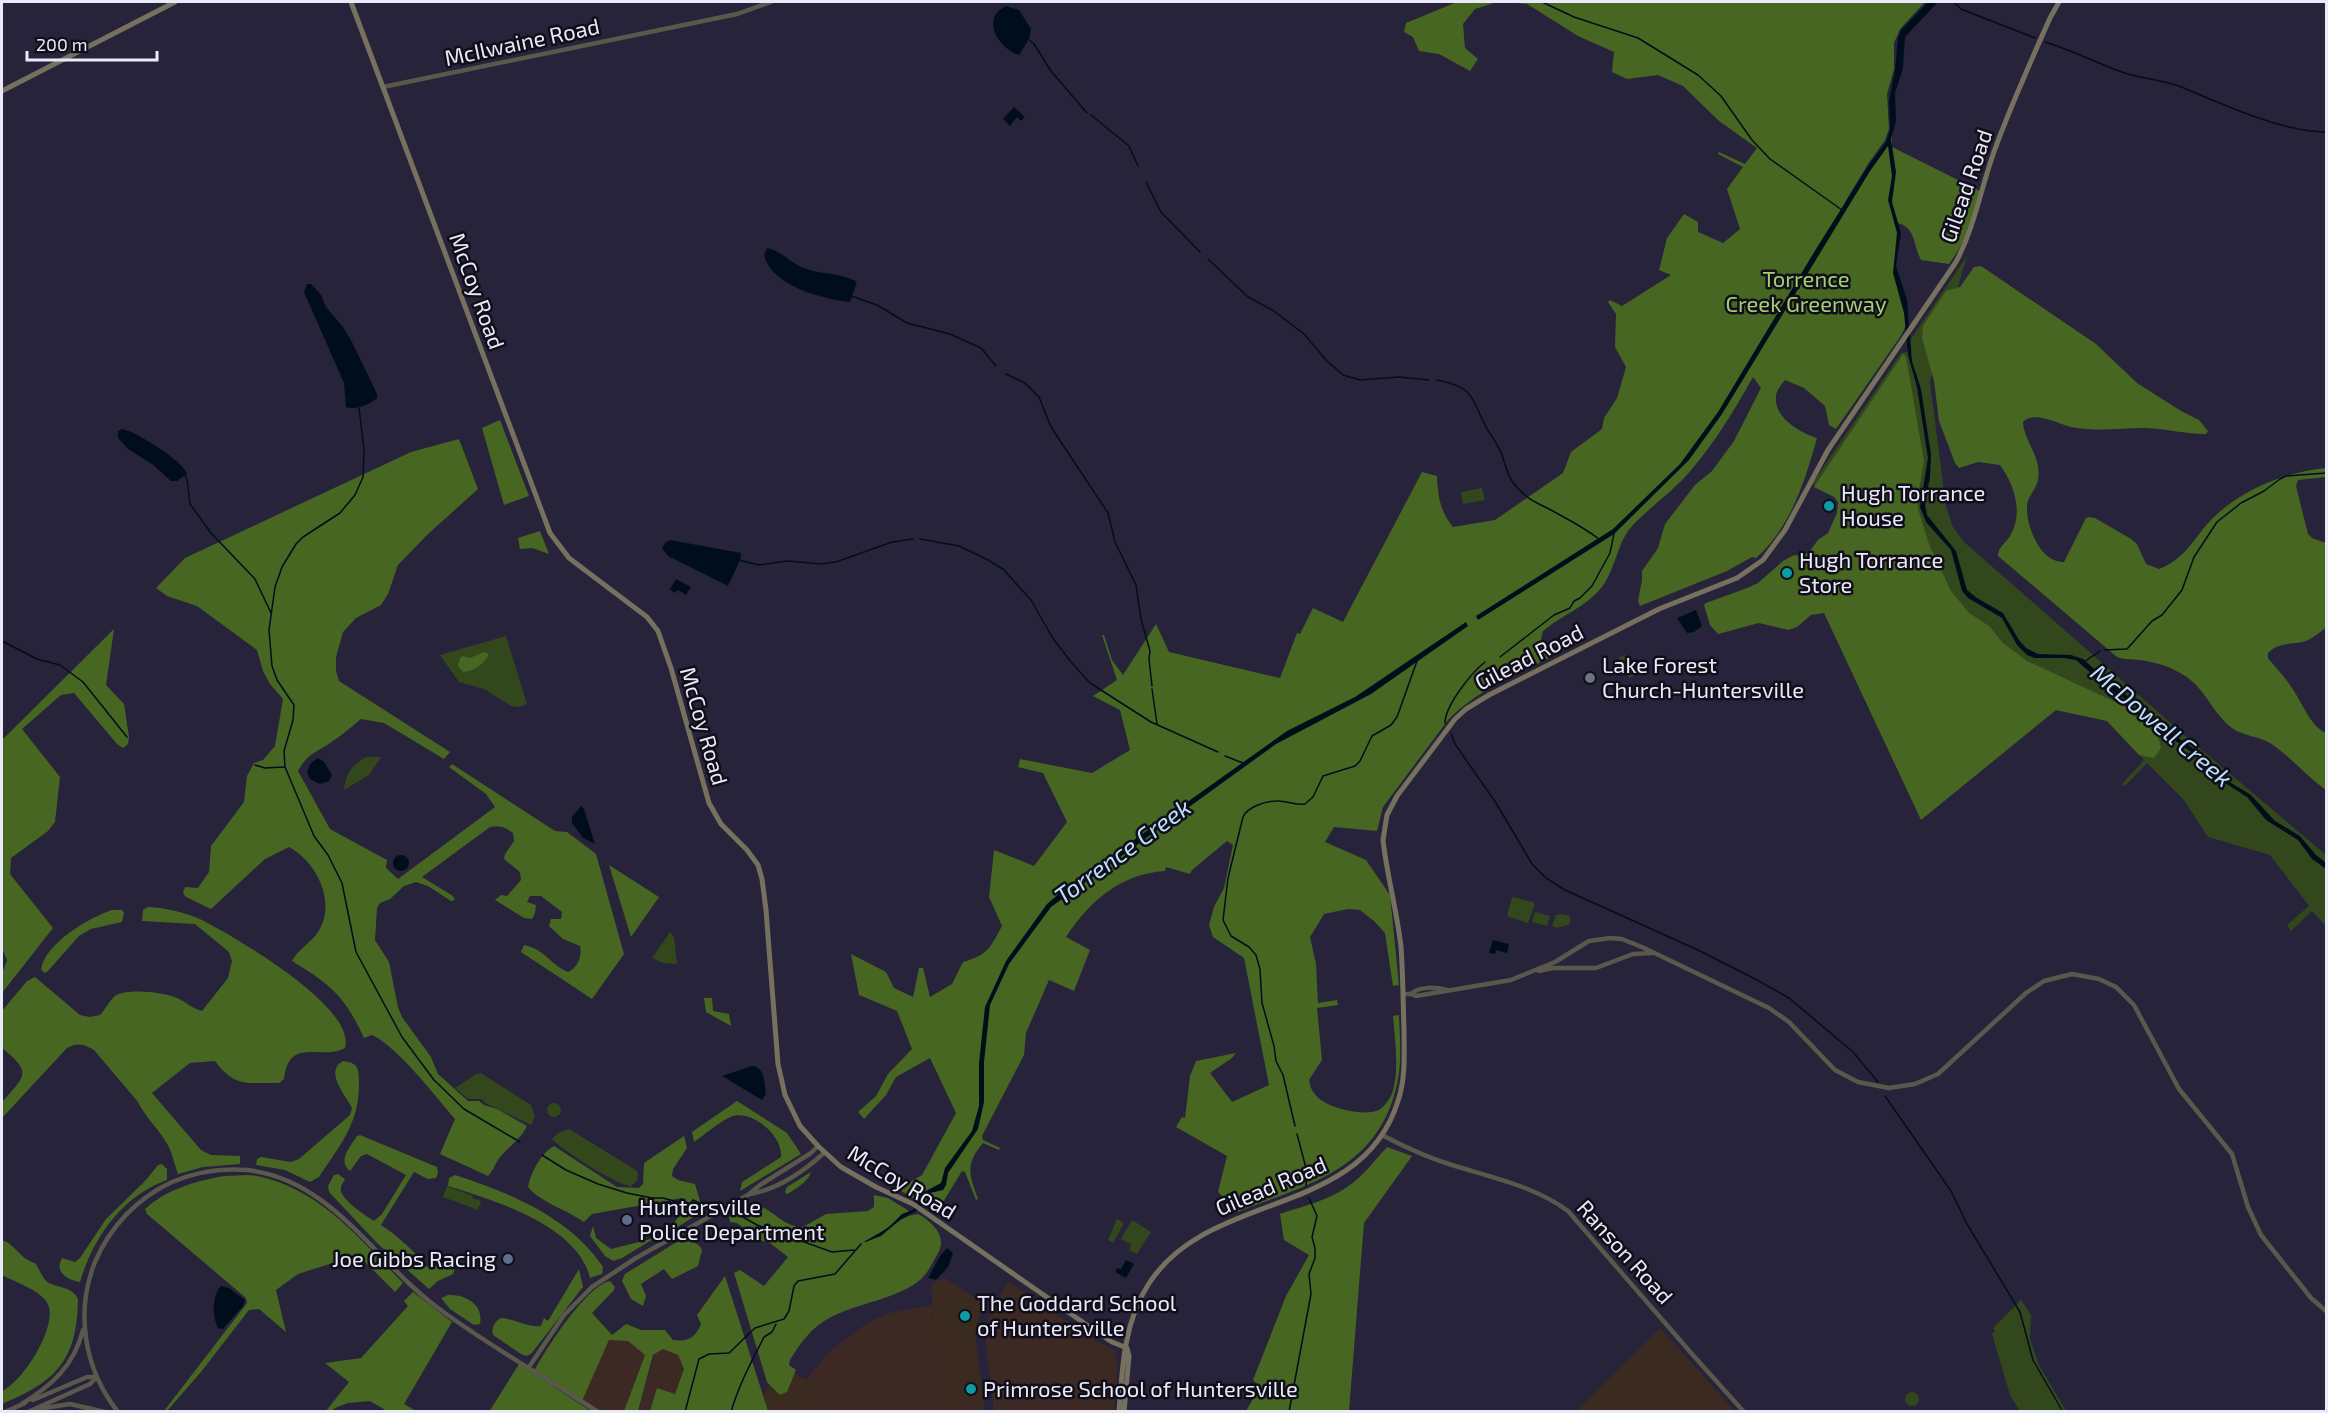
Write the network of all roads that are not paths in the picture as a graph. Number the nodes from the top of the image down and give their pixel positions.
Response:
1 (175, 2) edge
2 (351, 2) edge
3 (771, 2) edge
4 (2059, 2) edge
5 (383, 87) junction
6 (2, 91) edge
7 (1653, 953) junction
8 (1536, 971) junction
9 (1403, 994) junction
10 (1382, 1134) junction
11 (818, 1146) junction
12 (824, 1153) junction
13 (748, 1195) junction
14 (2326, 1311) edge
15 (84, 1324) junction
16 (1127, 1347) junction
17 (529, 1367) junction
18 (97, 1377) junction
19 (22, 1404) junction
20 (5, 1412) edge
21 (29, 1412) edge
22 (105, 1412) edge
23 (118, 1412) edge
24 (598, 1412) edge
25 (1119, 1412) edge
26 (1125, 1412) edge
27 (1744, 1412) edge

1 - 6 main road
2 - 5 main road, McCoy Road
3 - 5 street, McIlwaine Road
4 - 9 main road, Gilead Road
5 - 11 main road, McCoy Road
7 - 8 street
7 - 8 street
7 - 14 street
8 - 9 street
9 - 10 main road, Gilead Road
10 - 16 main road, Gilead Road
10 - 27 street, Ranson Road
11 - 12 main road, McCoy Road
11 - 13 street
12 - 13 street
12 - 16 main road, McCoy Road
13 - 17 street
15 - 17 street
15 - 18 street
15 - 19 street
16 - 25 main road, Gilead Road
16 - 26 main road, Gilead Road
17 - 24 street
18 - 19 street
18 - 21 street
18 - 23 street
19 - 20 street
21 - 22 street

